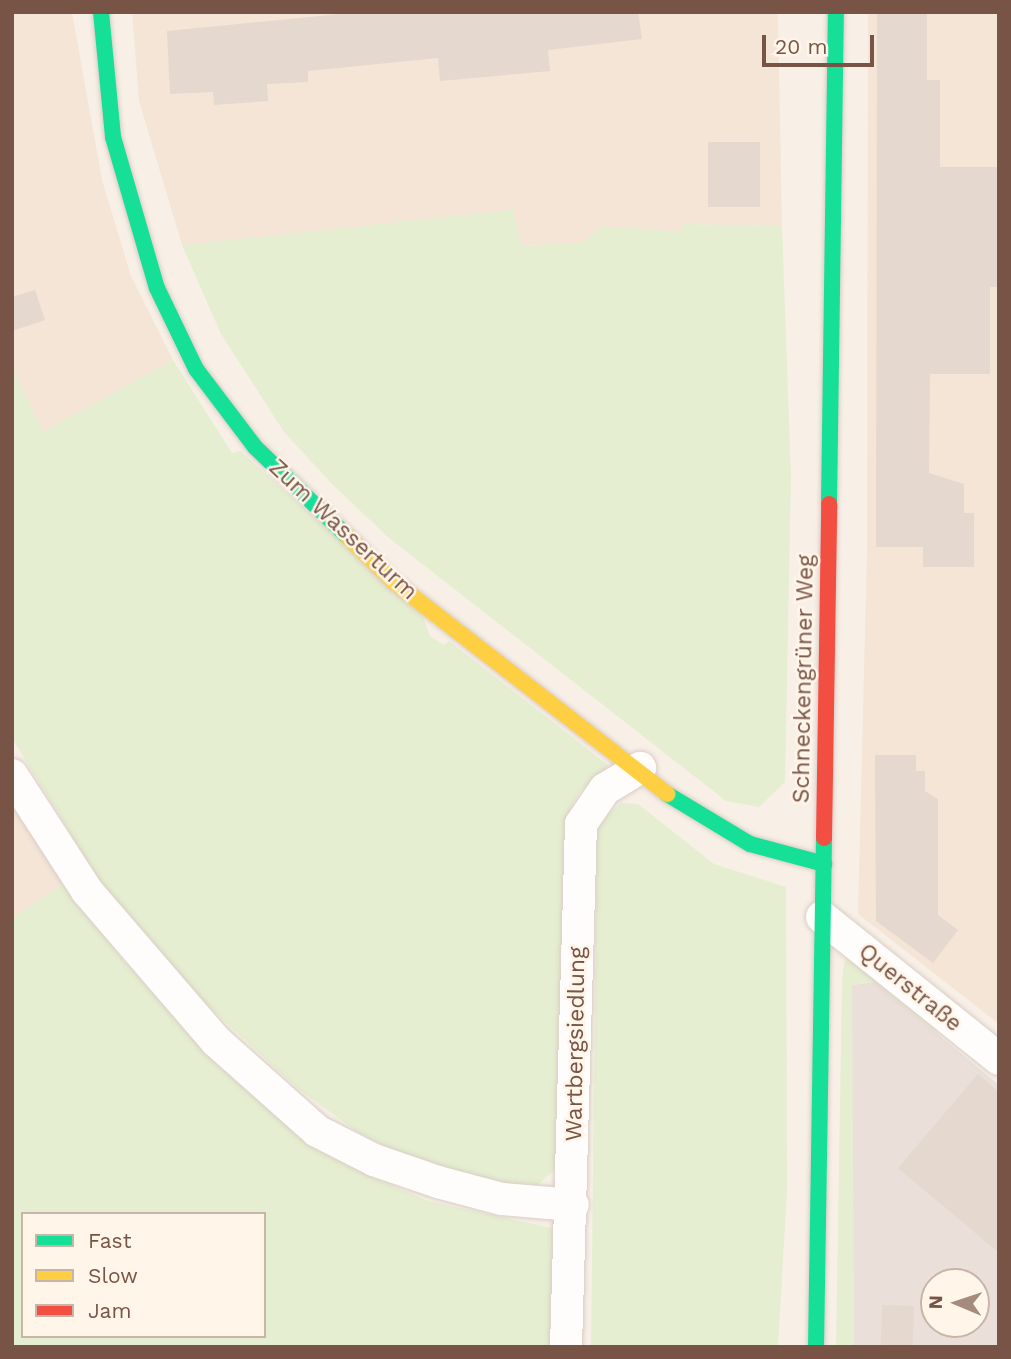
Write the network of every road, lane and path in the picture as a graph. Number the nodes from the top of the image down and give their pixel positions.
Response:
1 (101, 12) edge
2 (836, 12) edge
3 (640, 768) junction
4 (12, 775) edge
5 (824, 864) junction
6 (822, 917) junction
7 (999, 1059) edge
8 (573, 1205) junction
9 (566, 1347) edge
10 (816, 1347) edge

1 - 3 street, Zum Wasserturm
2 - 5 street, Schneckengrüner Weg
3 - 5 street, Zum Wasserturm
3 - 8 street, Wartbergsiedlung
4 - 8 street
5 - 6 street, Schneckengrüner Weg
6 - 7 street, Querstraße
6 - 10 street, Schneckengrüner Weg
8 - 9 street, Wartbergsiedlung

